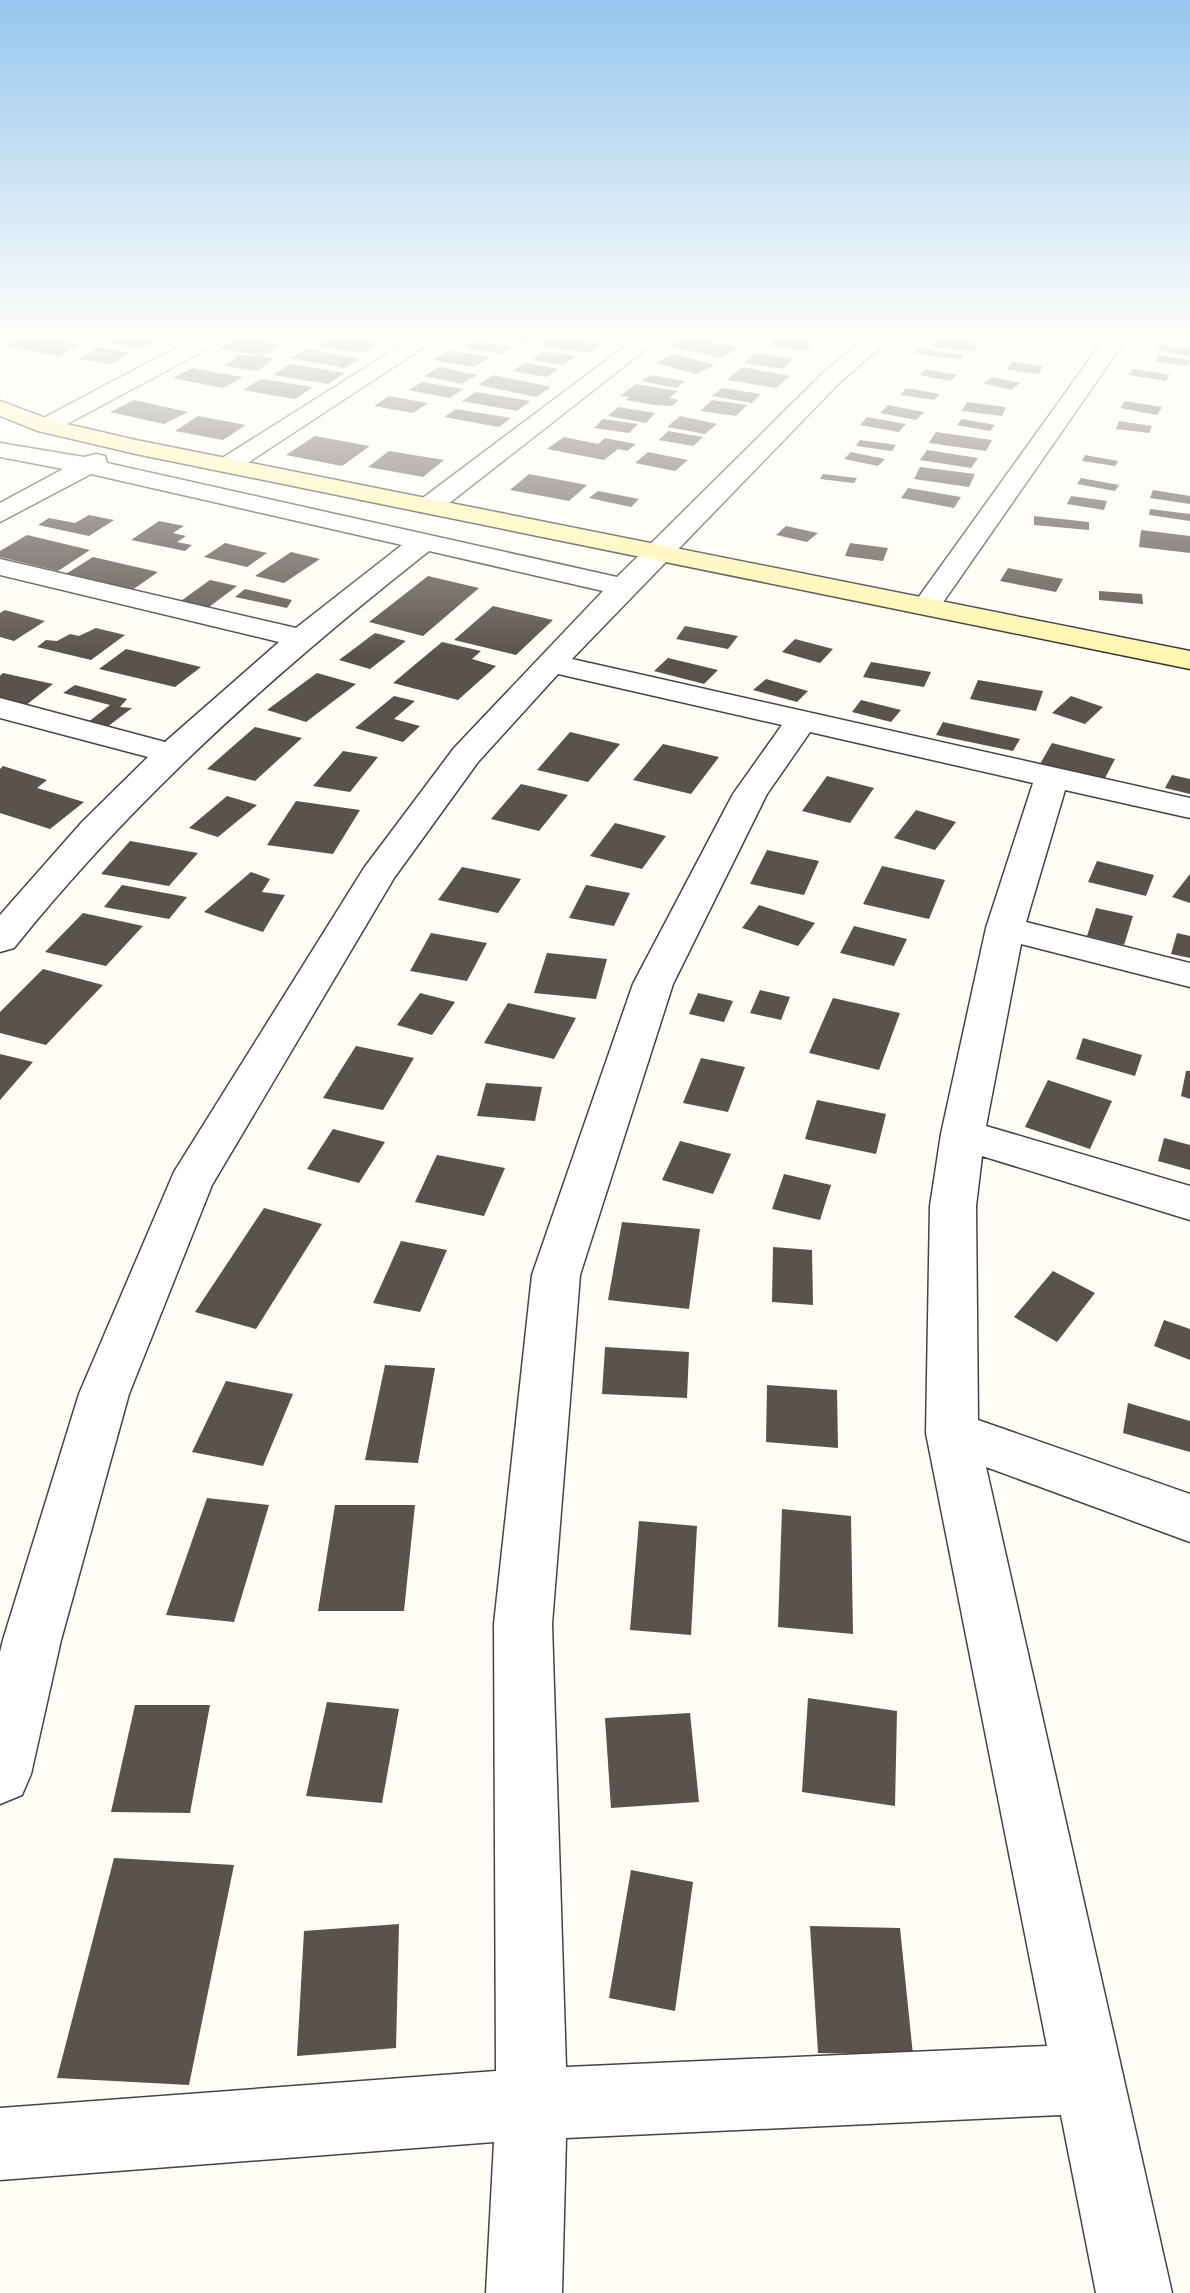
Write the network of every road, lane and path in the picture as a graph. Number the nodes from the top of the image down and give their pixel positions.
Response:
1 (115, 442) edge
2 (264, 442) edge
3 (513, 442) edge
4 (768, 442) edge
5 (1042, 442) edge
6 (136, 447) junction
7 (0, 450) edge
8 (84, 465) junction
9 (228, 465) junction
10 (429, 506) junction
11 (0, 514) edge
12 (422, 543) junction
13 (661, 551) junction
14 (0, 567) edge
15 (623, 587) junction
16 (927, 605) junction
17 (299, 638) junction
18 (1190, 660) edge
19 (554, 664) junction
20 (0, 708) edge
21 (803, 719) junction
22 (170, 753) junction
23 (1052, 777) junction
24 (1190, 808) edge
25 (16, 894) edge
26 (1005, 928) junction
27 (0, 940) edge
28 (1190, 975) edge
29 (963, 1134) junction
30 (1190, 1203) edge
31 (952, 1433) junction
32 (1190, 1518) edge
33 (16, 1639) edge
34 (0, 1774) edge
35 (1090, 2079) junction
36 (532, 2104) junction
37 (0, 2144) edge
38 (524, 2293) edge
39 (1134, 2293) edge

1 - 6 street
2 - 9 street
3 - 10 street
4 - 13 street
5 - 16 street
6 - 8 street
6 - 9 street
7 - 8 street
8 - 11 street
8 - 12 street
9 - 10 street
10 - 13 street
12 - 15 street
12 - 17 street
13 - 15 street
13 - 16 street
14 - 17 street
15 - 19 street
16 - 18 street
17 - 22 street
19 - 21 street
19 - 33 street
20 - 22 street
21 - 23 street
21 - 36 street
22 - 25 street
23 - 24 street
23 - 26 street
25 - 27 street
26 - 28 street
26 - 29 street
29 - 30 street
29 - 31 street
31 - 32 street
31 - 35 street
33 - 34 street
35 - 36 street
35 - 39 street
36 - 37 street
36 - 38 street

